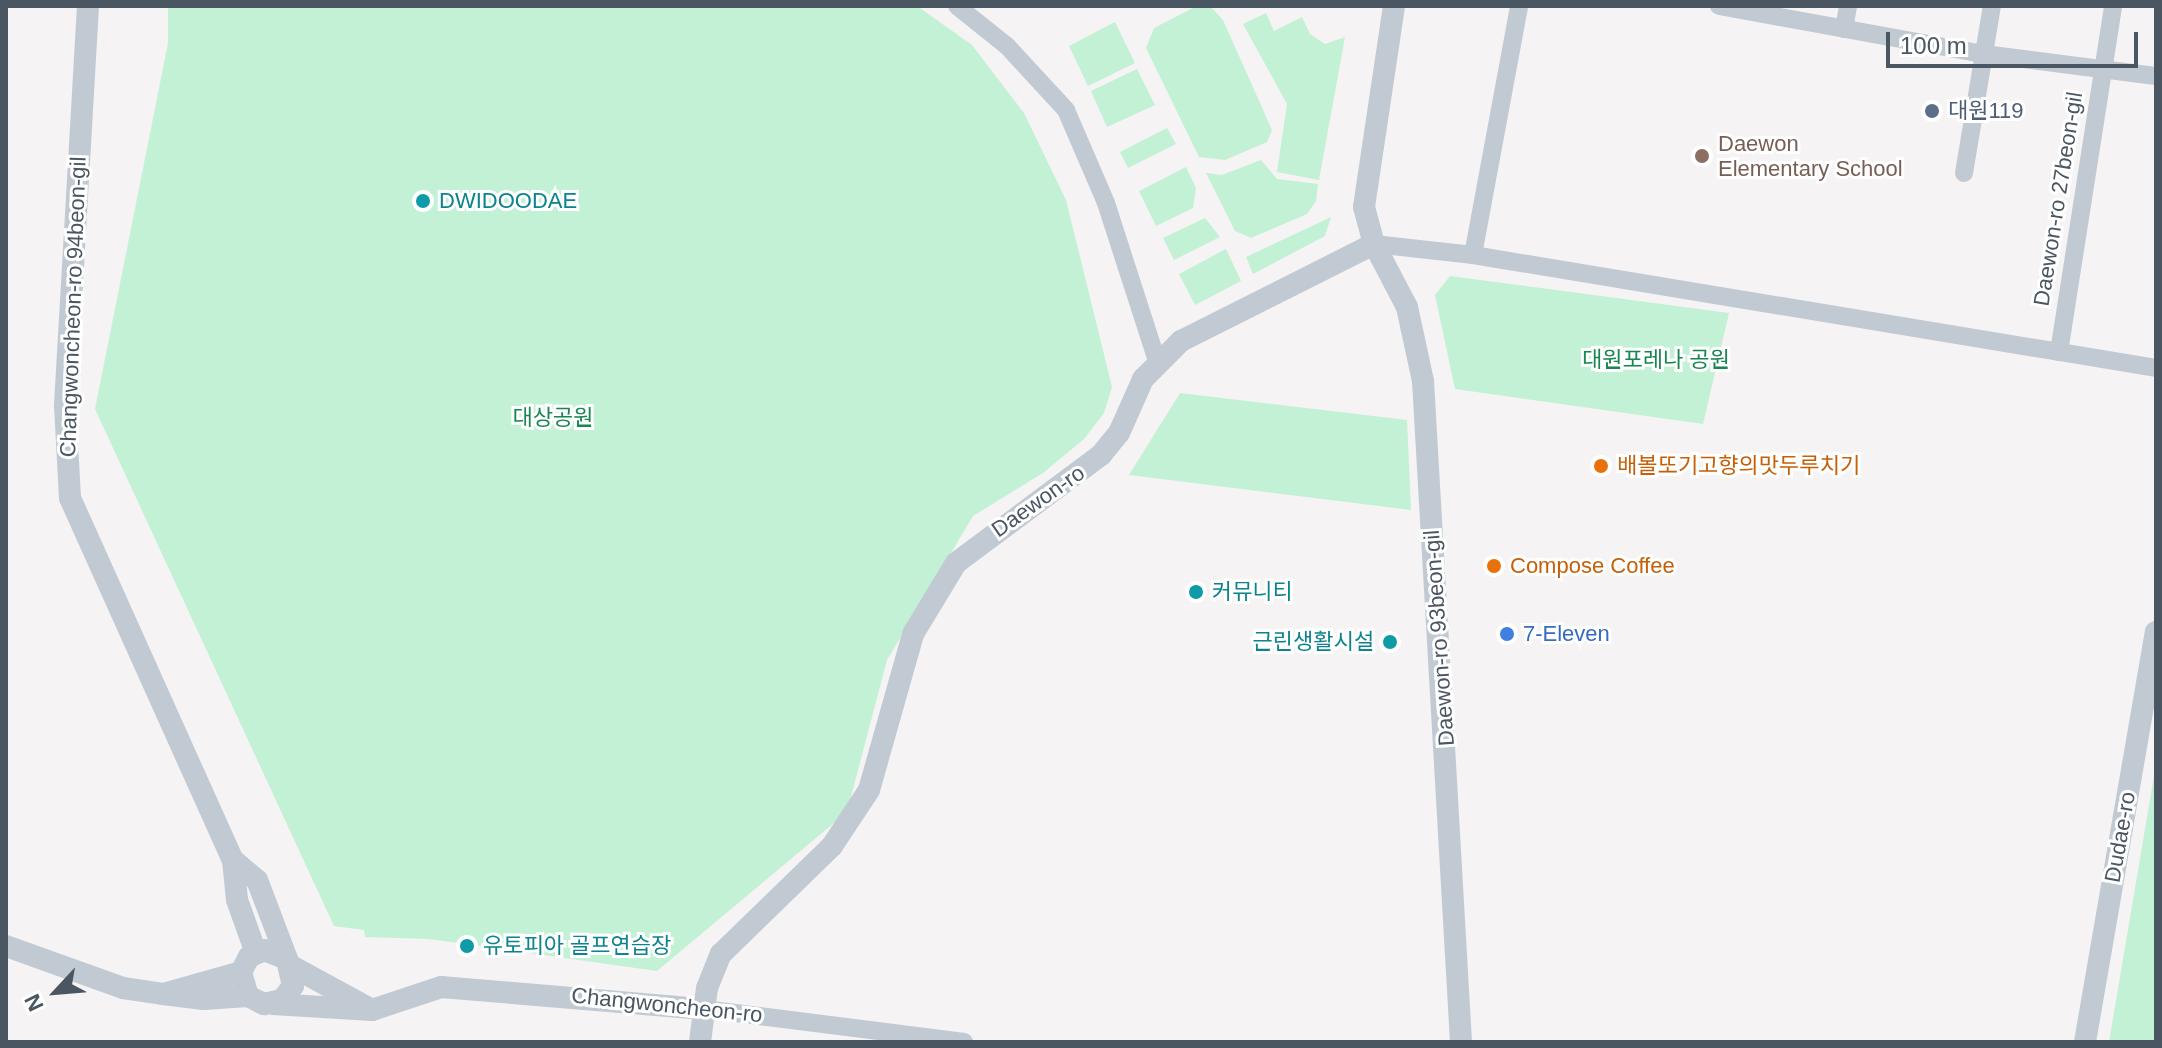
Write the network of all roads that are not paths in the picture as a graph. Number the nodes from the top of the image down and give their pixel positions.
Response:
1 (88, 6) edge
2 (957, 6) edge
3 (1394, 6) edge
4 (1519, 6) edge
5 (1719, 6) edge
6 (1848, 6) edge
7 (1992, 6) edge
8 (2113, 6) edge
9 (1758, 9) edge
10 (1844, 29) junction
11 (1984, 54) junction
12 (2103, 68) junction
13 (2156, 76) edge
14 (1964, 173) dead end
15 (1374, 244) junction
16 (1473, 255) junction
17 (2059, 352) junction
18 (1158, 364) junction
19 (2156, 368) edge
20 (2156, 632) edge
21 (233, 860) junction
22 (6, 946) edge
23 (256, 953) junction
24 (290, 963) junction
25 (241, 972) junction
26 (163, 994) junction
27 (248, 996) junction
28 (273, 1004) junction
29 (704, 1009) junction
30 (372, 1010) junction
31 (701, 1040) edge
32 (964, 1042) edge
33 (1461, 1042) edge
34 (2085, 1042) edge

1 - 21 street, Changwoncheon-ro 94beon-gil
2 - 18 street
3 - 15 street
4 - 16 street
5 - 9 street
6 - 10 street
7 - 11 street
8 - 12 street, Daewon-ro 27beon-gil
9 - 10 street
10 - 11 street
11 - 12 street
11 - 14 street
12 - 13 street
12 - 17 street, Daewon-ro 27beon-gil
15 - 16 street
15 - 18 street, Daewon-ro
15 - 33 street, Daewon-ro 93beon-gil
16 - 17 street
17 - 19 street
18 - 29 street, Daewon-ro
20 - 34 street, Dudae-ro
21 - 23 street
21 - 24 street
22 - 26 street
23 - 24 street
23 - 25 street
24 - 28 street
24 - 30 street
25 - 26 street
25 - 27 street
26 - 27 street
27 - 28 street
28 - 30 street
29 - 30 street, Changwoncheon-ro
29 - 31 street, Daewon-ro
29 - 32 street, Changwoncheon-ro

